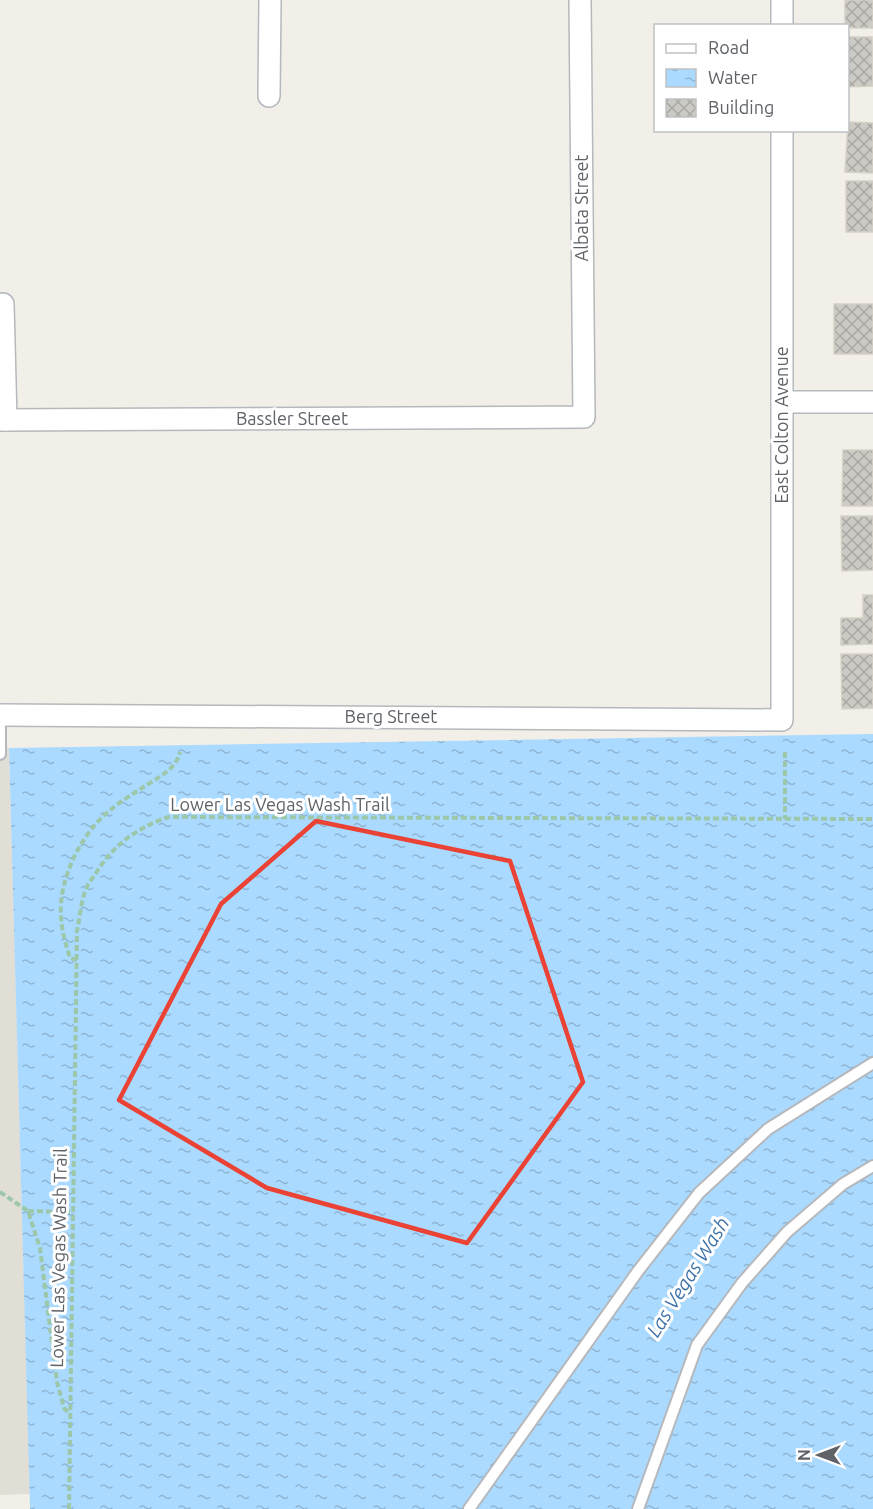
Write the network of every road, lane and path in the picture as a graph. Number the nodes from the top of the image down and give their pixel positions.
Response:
1 (270, 0) edge
2 (580, 0) edge
3 (782, 0) edge
4 (782, 24) edge
5 (269, 96) dead end
6 (782, 132) edge
7 (3, 304) dead end
8 (782, 402) junction
9 (873, 402) edge
10 (584, 417) joint
11 (3, 420) edge
12 (0, 715) edge
13 (782, 720) joint
14 (180, 752) dead end
15 (785, 752) dead end
16 (0, 754) edge
17 (785, 819) junction
18 (873, 819) edge
19 (77, 960) junction
20 (873, 1063) edge
21 (873, 1166) edge
22 (0, 1192) edge
23 (28, 1211) junction
24 (73, 1212) junction
25 (70, 1413) junction
26 (69, 1509) edge
27 (469, 1509) edge
28 (638, 1509) edge

1 - 5 street
2 - 10 street, Albata Street
3 - 4 street
6 - 8 street, East Colton Avenue
7 - 11 street
8 - 9 street
8 - 13 street, East Colton Avenue
10 - 11 street, Bassler Street
12 - 13 street, Berg Street
12 - 16 lane
14 - 19 path
15 - 17 path
17 - 18 path, Lower Las Vegas Wash Trail
17 - 19 path, Lower Las Vegas Wash Trail
19 - 24 path, Lower Las Vegas Wash Trail
20 - 27 lane
21 - 28 lane
22 - 23 path
23 - 24 path
23 - 25 path
24 - 25 path, Lower Las Vegas Wash Trail
25 - 26 path, Lower Las Vegas Wash Trail

